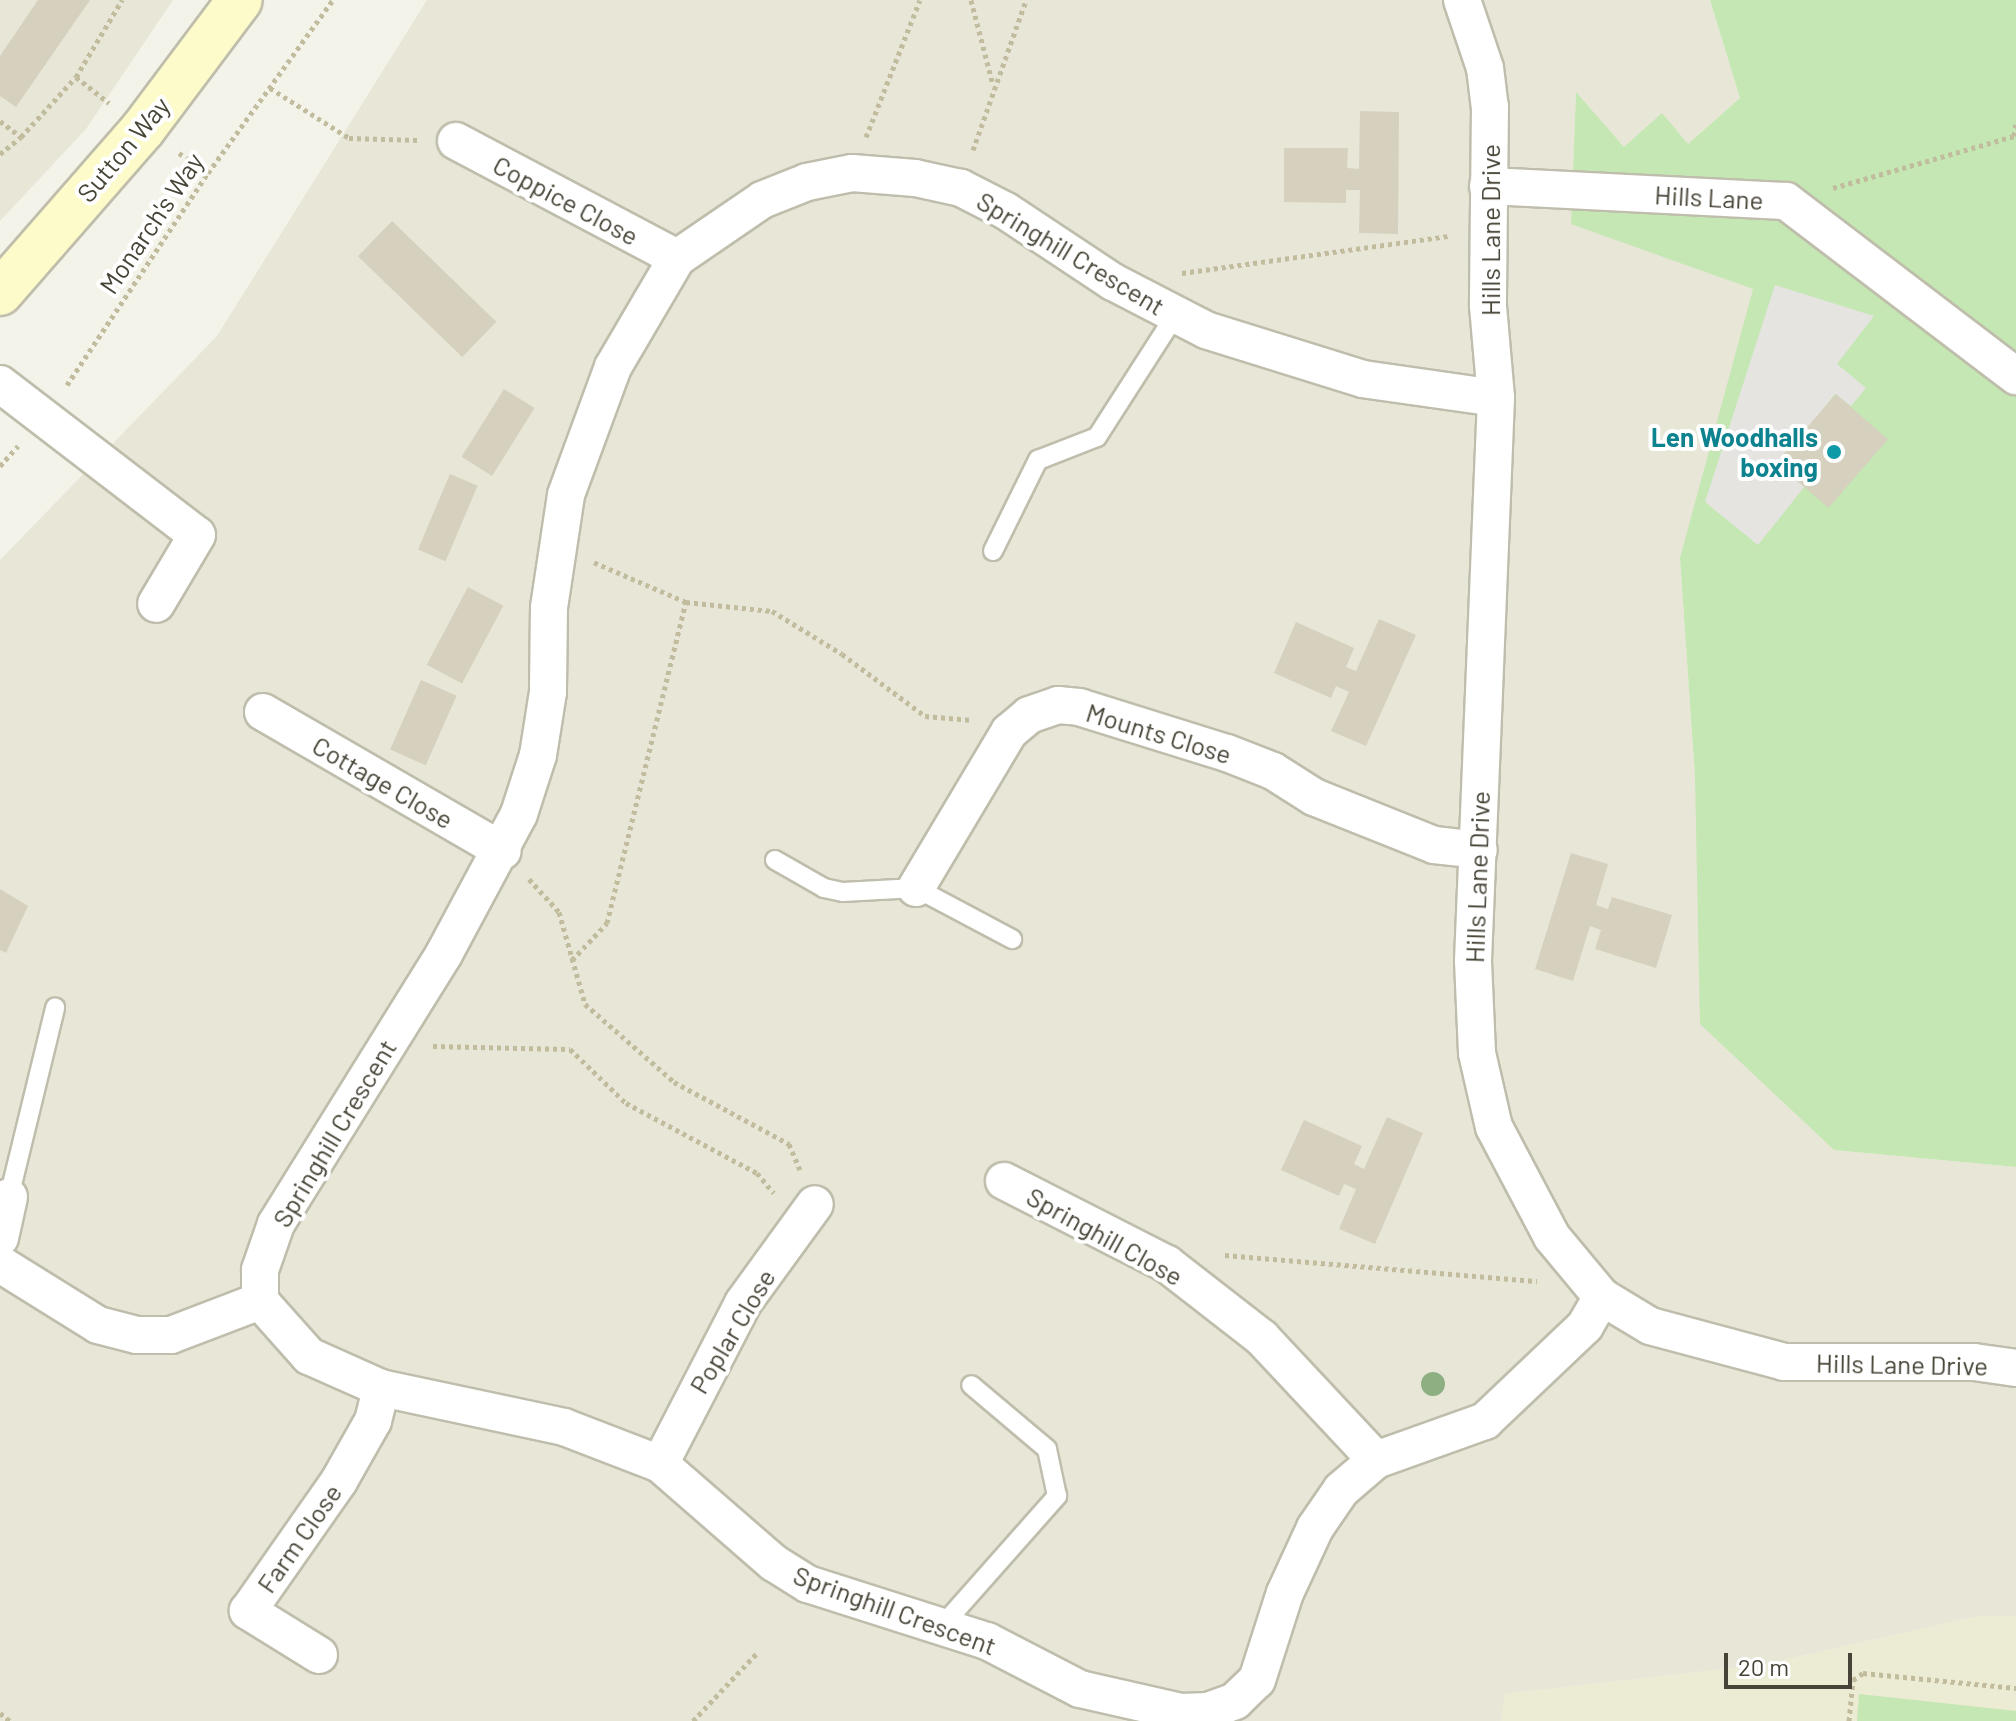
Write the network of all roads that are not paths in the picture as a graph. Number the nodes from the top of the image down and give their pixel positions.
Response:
1 (240, 0) edge
2 (1462, 0) edge
3 (456, 141) road end
4 (1488, 186) junction
5 (677, 258) junction
6 (0, 293) edge
7 (1176, 314) junction
8 (2016, 376) edge
9 (0, 384) edge
10 (1496, 398) junction
11 (993, 551) dead end
12 (156, 604) dead end
13 (263, 712) dead end
14 (1479, 850) junction
15 (503, 851) junction
16 (775, 860) dead end
17 (916, 888) junction
18 (1012, 939) dead end
19 (55, 1008) dead end
20 (1004, 1181) dead end
21 (9, 1197) joint
22 (815, 1204) road end
23 (0, 1238) edge
24 (0, 1264) edge
25 (1602, 1297) junction
26 (260, 1301) junction
27 (2016, 1368) edge
28 (971, 1385) dead end
29 (381, 1388) junction
30 (1376, 1460) junction
31 (660, 1464) junction
32 (942, 1626) junction
33 (319, 1655) dead end

1 - 6 street, Sutton Way
2 - 4 street, Hills Lane Drive
3 - 5 street, Coppice Close
4 - 8 street, Hills Lane
4 - 10 street, Hills Lane Drive
5 - 7 street, Springhill Crescent
5 - 15 street, Springhill Crescent
7 - 10 street, Springhill Crescent
7 - 11 lane
9 - 12 street
10 - 14 street, Hills Lane Drive
13 - 15 street, Cottage Close
14 - 17 street, Mounts Close
14 - 25 street, Hills Lane Drive
15 - 26 street, Springhill Crescent
16 - 17 lane
17 - 18 lane
19 - 21 lane
20 - 30 street, Springhill Close
21 - 23 street
22 - 31 street, Poplar Close
24 - 26 street
25 - 27 street, Hills Lane Drive
25 - 30 street, Springhill Crescent
26 - 29 street, Springhill Crescent
28 - 32 lane
29 - 31 street, Springhill Crescent
29 - 33 street, Farm Close
30 - 32 street, Springhill Crescent
31 - 32 street, Springhill Crescent

